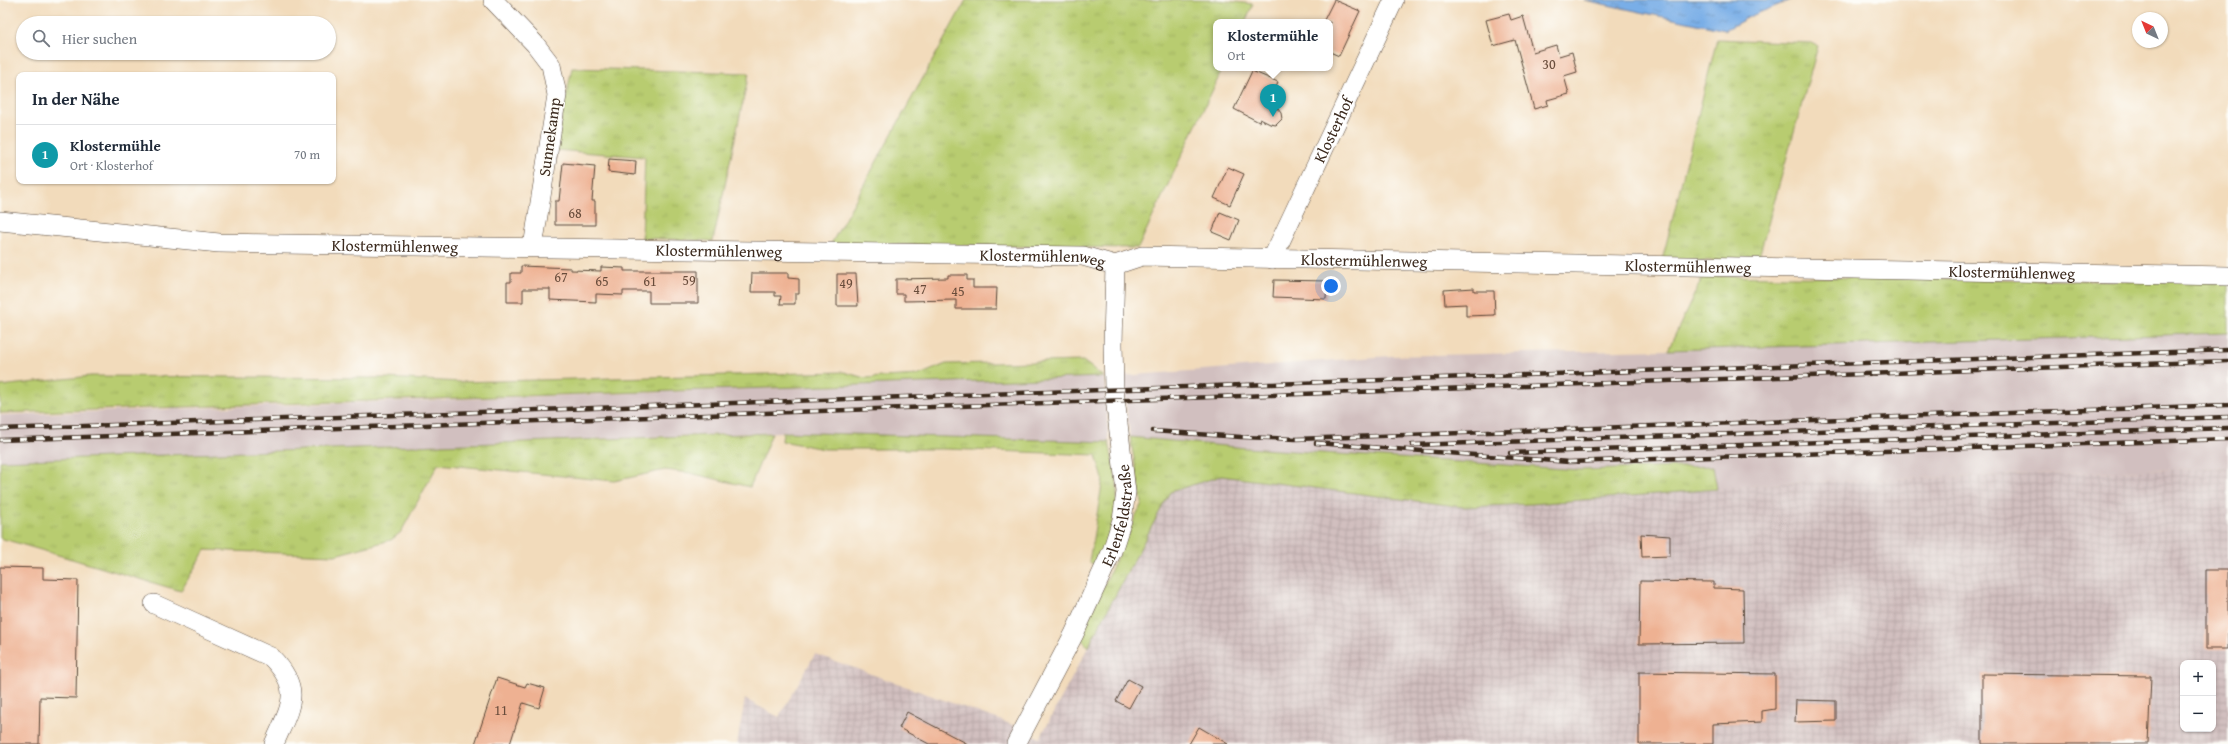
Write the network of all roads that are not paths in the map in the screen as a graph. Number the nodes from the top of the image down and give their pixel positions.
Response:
1 (493, 0) edge
2 (1394, 0) edge
3 (0, 221) edge
4 (533, 247) junction
5 (1272, 259) junction
6 (1115, 265) junction
7 (2228, 276) edge
8 (154, 604) dead end
9 (274, 744) edge
10 (1016, 744) edge

1 - 4 street, Sunnekamp
2 - 5 street, Klosterhof
3 - 4 street, Klostermühlenweg
4 - 6 street, Klostermühlenweg
5 - 6 street, Klostermühlenweg
5 - 7 street, Klostermühlenweg
6 - 10 street, Erlenfeldstraße
8 - 9 street

